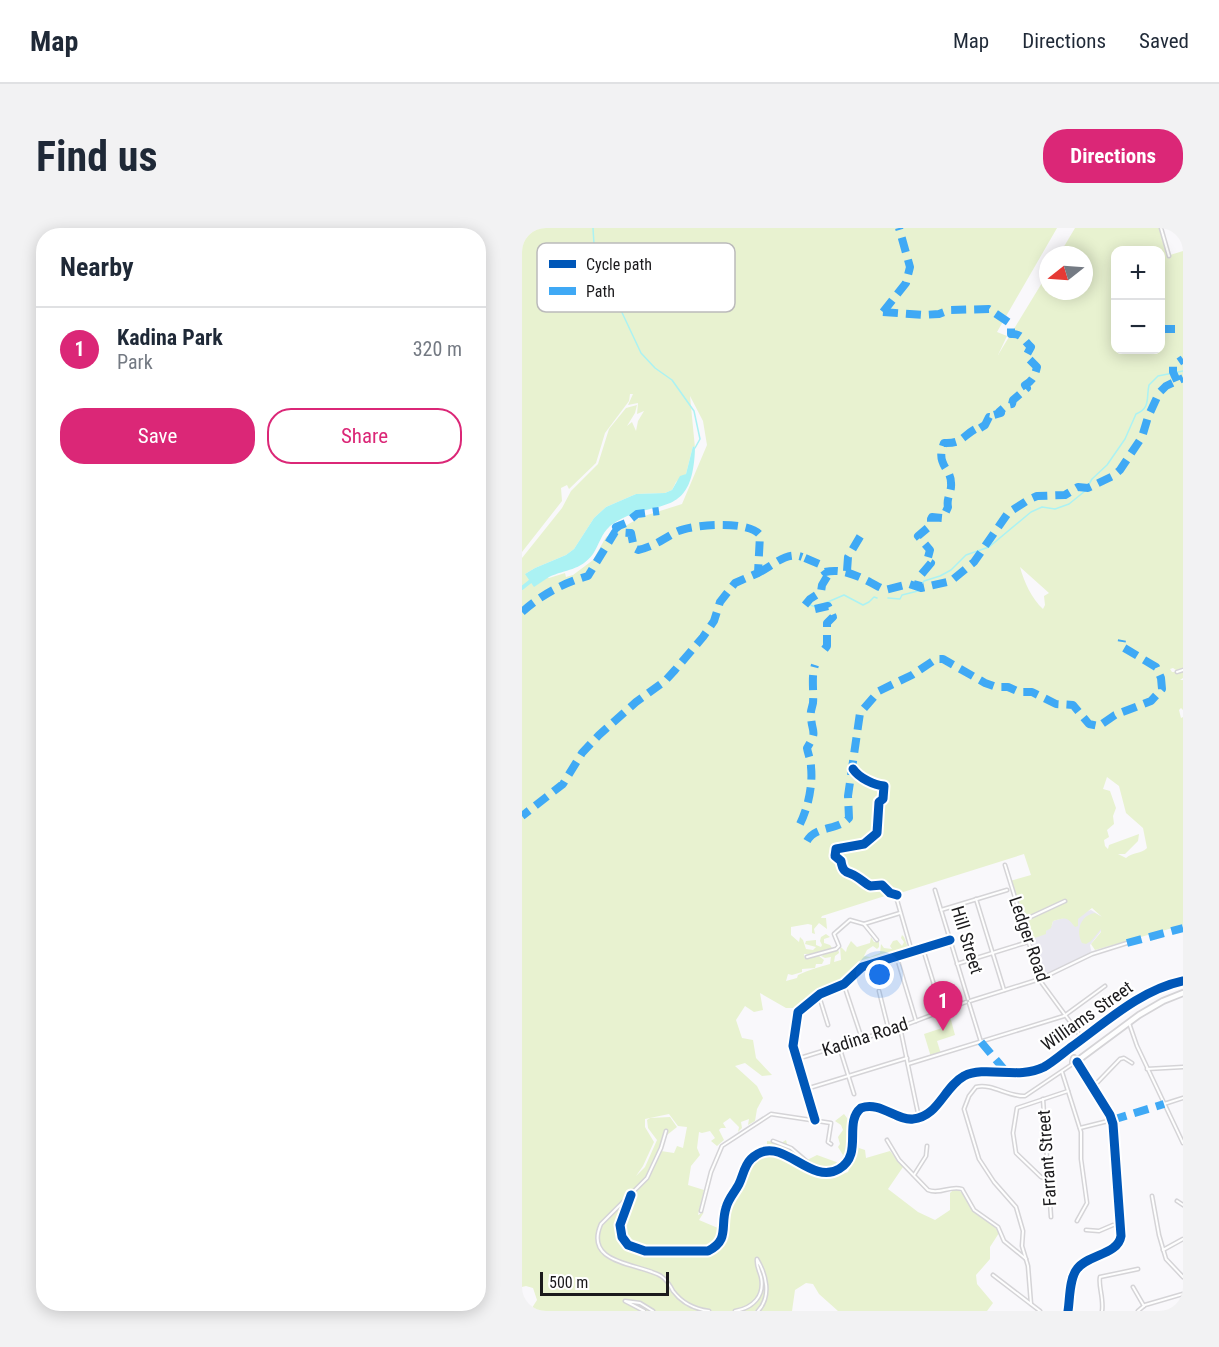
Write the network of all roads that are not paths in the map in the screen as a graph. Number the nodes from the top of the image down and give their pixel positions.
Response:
1 (1161, 228) edge
2 (1169, 256) dead end
3 (1183, 670) edge
4 (1178, 672) dead end
5 (1005, 865) dead end
6 (935, 890) dead end
7 (1007, 890) dead end
8 (976, 899) junction
9 (897, 900) dead end
10 (1065, 901) dead end
11 (941, 910) junction
12 (900, 913) junction
13 (1022, 921) junction
14 (864, 924) junction
15 (877, 940) dead end
16 (950, 940) junction
17 (1028, 942) junction
18 (1127, 943) dead end
19 (923, 949) junction
20 (912, 952) junction
21 (993, 953) junction
22 (807, 957) dead end
23 (897, 957) junction
24 (957, 964) junction
25 (1040, 979) junction
26 (1183, 981) edge
27 (844, 984) junction
28 (1105, 986) dead end
29 (935, 988) dead end
30 (1004, 990) junction
31 (879, 991) dead end
32 (1183, 993) edge
33 (818, 995) junction
34 (968, 1001) junction
35 (1065, 1016) junction
36 (916, 1021) junction
37 (1129, 1024) junction
38 (828, 1025) dead end
39 (900, 1027) junction
40 (889, 1031) junction
41 (862, 1039) junction
42 (1082, 1039) junction
43 (981, 1042) junction
44 (839, 1046) junction
45 (1068, 1050) junction
46 (907, 1058) junction
47 (797, 1059) junction
48 (1075, 1061) junction
49 (1132, 1063) dead end
50 (908, 1064) junction
51 (1183, 1067) edge
52 (1147, 1069) junction
53 (1062, 1072) junction
54 (849, 1076) junction
55 (1092, 1087) junction
56 (806, 1089) junction
57 (1068, 1091) junction
58 (854, 1094) dead end
59 (1183, 1098) edge
60 (1042, 1099) junction
61 (1164, 1104) junction
62 (919, 1118) junction
63 (815, 1120) junction
64 (1112, 1120) junction
65 (1080, 1128) junction
66 (666, 1131) dead end
67 (887, 1140) dead end
68 (773, 1141) dead end
69 (1183, 1143) edge
70 (831, 1144) dead end
71 (927, 1146) dead end
72 (815, 1171) junction
73 (914, 1175) junction
74 (1048, 1179) junction
75 (631, 1195) junction
76 (1152, 1196) dead end
77 (1177, 1200) dead end
78 (1183, 1205) edge
79 (701, 1211) dead end
80 (1051, 1218) dead end
81 (1077, 1221) dead end
82 (1121, 1227) junction
83 (1086, 1230) dead end
84 (1183, 1239) edge
85 (1163, 1250) junction
86 (1026, 1259) junction
87 (1138, 1269) dead end
88 (993, 1275) dead end
89 (1183, 1276) edge
90 (1133, 1287) dead end
91 (1183, 1294) edge
92 (1032, 1304) junction
93 (1144, 1306) junction
94 (644, 1311) edge
95 (653, 1311) edge
96 (709, 1311) edge
97 (735, 1311) edge
98 (758, 1311) edge
99 (1040, 1311) edge
100 (1068, 1311) edge
101 (1102, 1311) edge
102 (1138, 1311) edge

1 - 2 street
3 - 4 street
5 - 13 street, Ledger Road
6 - 11 street, Hill Street
7 - 8 street
8 - 11 street
8 - 21 street
9 - 12 street
10 - 13 street
11 - 16 street, Hill Street
12 - 14 street
12 - 20 street
13 - 17 street, Ledger Road
14 - 15 street
14 - 22 street
16 - 19 street
16 - 24 street, Hill Street
17 - 21 street
17 - 25 street, Ledger Road
18 - 25 street, Kadina Road
19 - 20 street
19 - 29 street
20 - 23 street
21 - 24 street
21 - 30 street
23 - 27 street
23 - 36 street
24 - 34 street, Hill Street
25 - 30 street, Kadina Road
25 - 35 street, Ledger Road
26 - 42 street, Williams Street
27 - 33 street
27 - 41 street
28 - 35 street
30 - 34 street, Kadina Road
31 - 40 street
32 - 37 street
33 - 38 street
33 - 47 street
34 - 36 street, Kadina Road
34 - 43 street, Hill Street
35 - 42 street, Ledger Road
35 - 43 street
36 - 39 street, Kadina Road
37 - 48 street
37 - 52 street
39 - 40 street, Kadina Road
39 - 46 street
40 - 41 street, Kadina Road
41 - 44 street, Kadina Road
42 - 45 street, Williams Street
43 - 50 street
44 - 47 street, Kadina Road
44 - 54 street
45 - 48 street
45 - 62 street, Williams Street
46 - 50 street
46 - 54 street
47 - 56 street
48 - 53 street
48 - 55 street
49 - 55 street
50 - 62 street
51 - 52 street
52 - 61 street
53 - 57 street
53 - 86 street
54 - 56 street
54 - 58 street
55 - 64 street
56 - 63 street
57 - 60 street
57 - 65 street
59 - 61 street
60 - 74 street, Farrant Street
60 - 74 street
61 - 69 street
62 - 72 street
63 - 70 street
63 - 79 street
64 - 65 street
64 - 82 street
65 - 81 street
66 - 75 street
67 - 73 street
68 - 72 street
71 - 73 street
72 - 75 street
73 - 86 street
74 - 80 street, Farrant Street
75 - 96 street
76 - 85 street
77 - 78 street
82 - 83 street
82 - 100 street
84 - 85 street
85 - 89 street
86 - 92 street
87 - 101 street
88 - 92 street
90 - 93 street
91 - 93 street
92 - 99 street
93 - 102 street
94 - 95 street
97 - 98 street

